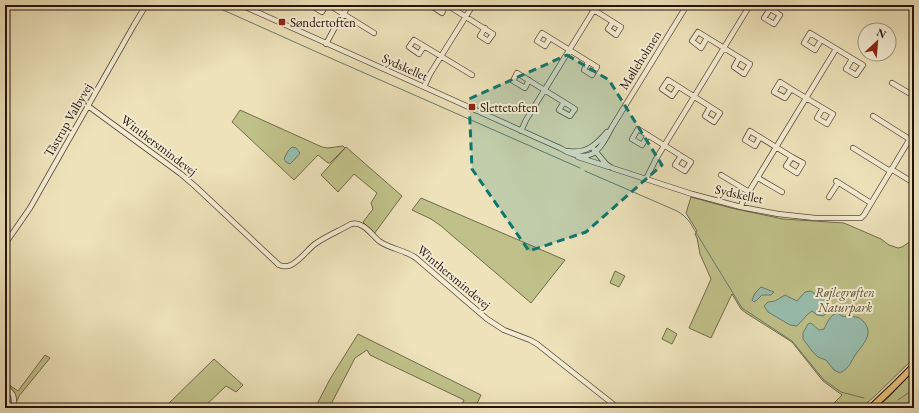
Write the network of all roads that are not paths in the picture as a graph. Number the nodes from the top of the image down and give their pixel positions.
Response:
1 (146, 5) edge
2 (241, 5) edge
3 (311, 5) edge
4 (326, 5) edge
5 (329, 5) edge
6 (349, 5) edge
7 (435, 5) edge
8 (446, 5) edge
9 (473, 5) edge
10 (586, 5) edge
11 (597, 5) edge
12 (687, 5) edge
13 (750, 5) edge
14 (764, 5) edge
15 (770, 9) dead end
16 (594, 10) junction
17 (343, 14) junction
18 (466, 17) junction
19 (613, 22) dead end
20 (485, 28) dead end
21 (374, 33) dead end
22 (550, 38) dead end
23 (707, 38) dead end
24 (821, 40) dead end
25 (326, 44) junction
26 (424, 46) dead end
27 (723, 48) junction
28 (836, 49) junction
29 (569, 50) junction
30 (441, 56) junction
31 (739, 58) dead end
32 (852, 59) dead end
33 (588, 62) dead end
34 (472, 75) dead end
35 (529, 80) dead end
36 (892, 83) dead end
37 (424, 87) junction
38 (678, 87) dead end
39 (790, 89) dead end
40 (545, 90) junction
41 (914, 96) edge
42 (694, 97) junction
43 (806, 98) junction
44 (564, 102) dead end
45 (88, 106) junction
46 (710, 107) dead end
47 (823, 108) dead end
48 (872, 116) dead end
49 (612, 126) junction
50 (521, 131) junction
51 (914, 132) edge
52 (648, 135) dead end
53 (760, 137) dead end
54 (912, 141) edge
55 (664, 145) junction
56 (592, 147) junction
57 (776, 147) junction
58 (560, 148) junction
59 (853, 148) dead end
60 (596, 151) junction
61 (577, 156) junction
62 (681, 156) dead end
63 (792, 156) dead end
64 (612, 168) junction
65 (891, 170) junction
66 (721, 175) dead end
67 (758, 178) junction
68 (646, 180) junction
69 (914, 183) edge
70 (749, 192) junction
71 (782, 192) dead end
72 (829, 197) dead end
73 (871, 203) junction
74 (741, 207) junction
75 (5, 244) edge
76 (914, 366) edge
77 (5, 387) edge
78 (914, 406) edge
79 (14, 408) edge
80 (618, 408) edge
81 (871, 408) edge
82 (909, 408) edge

1 - 45 street, Tåstrup Valbyvej
2 - 25 street, Sydskellet
3 - 4 street
5 - 17 street
6 - 17 street
7 - 8 street
8 - 18 street
9 - 18 street
10 - 16 street
11 - 16 street
12 - 49 street, Mølleholmen
13 - 27 street
14 - 15 street
16 - 19 street
16 - 29 street
17 - 21 street
17 - 25 street
18 - 20 street
18 - 30 street
22 - 29 street
23 - 27 street
24 - 28 street
25 - 37 street, Sydskellet
26 - 30 street
27 - 31 street
27 - 42 street
28 - 32 street
28 - 43 street
29 - 33 street
29 - 40 street
30 - 34 street
30 - 37 street
35 - 40 street
36 - 41 street
37 - 50 street, Sydskellet
38 - 42 street
39 - 43 street
40 - 44 street
40 - 50 street
42 - 46 street
42 - 55 street
43 - 47 street
43 - 57 street
45 - 75 street, Tåstrup Valbyvej
45 - 80 street, Winthersmindevej
48 - 54 street
49 - 56 street, Mølleholmen
49 - 60 street, Mølleholmen
50 - 58 street, Sydskellet
51 - 54 street
52 - 55 street
53 - 57 street
54 - 65 street
55 - 62 street
55 - 68 street
56 - 58 street, Sydskellet
56 - 60 street, Sydskellet
57 - 63 street
57 - 67 street
58 - 61 street, Sydskellet
59 - 65 street
60 - 61 street
60 - 64 street, Sydskellet
61 - 64 street, Sydskellet
64 - 68 street, Sydskellet
65 - 69 street
65 - 73 street
66 - 70 street
67 - 70 street
67 - 71 street
68 - 74 street, Sydskellet
70 - 74 street
72 - 73 street
73 - 74 street, Sydskellet
76 - 81 highway
77 - 79 street
78 - 82 highway

